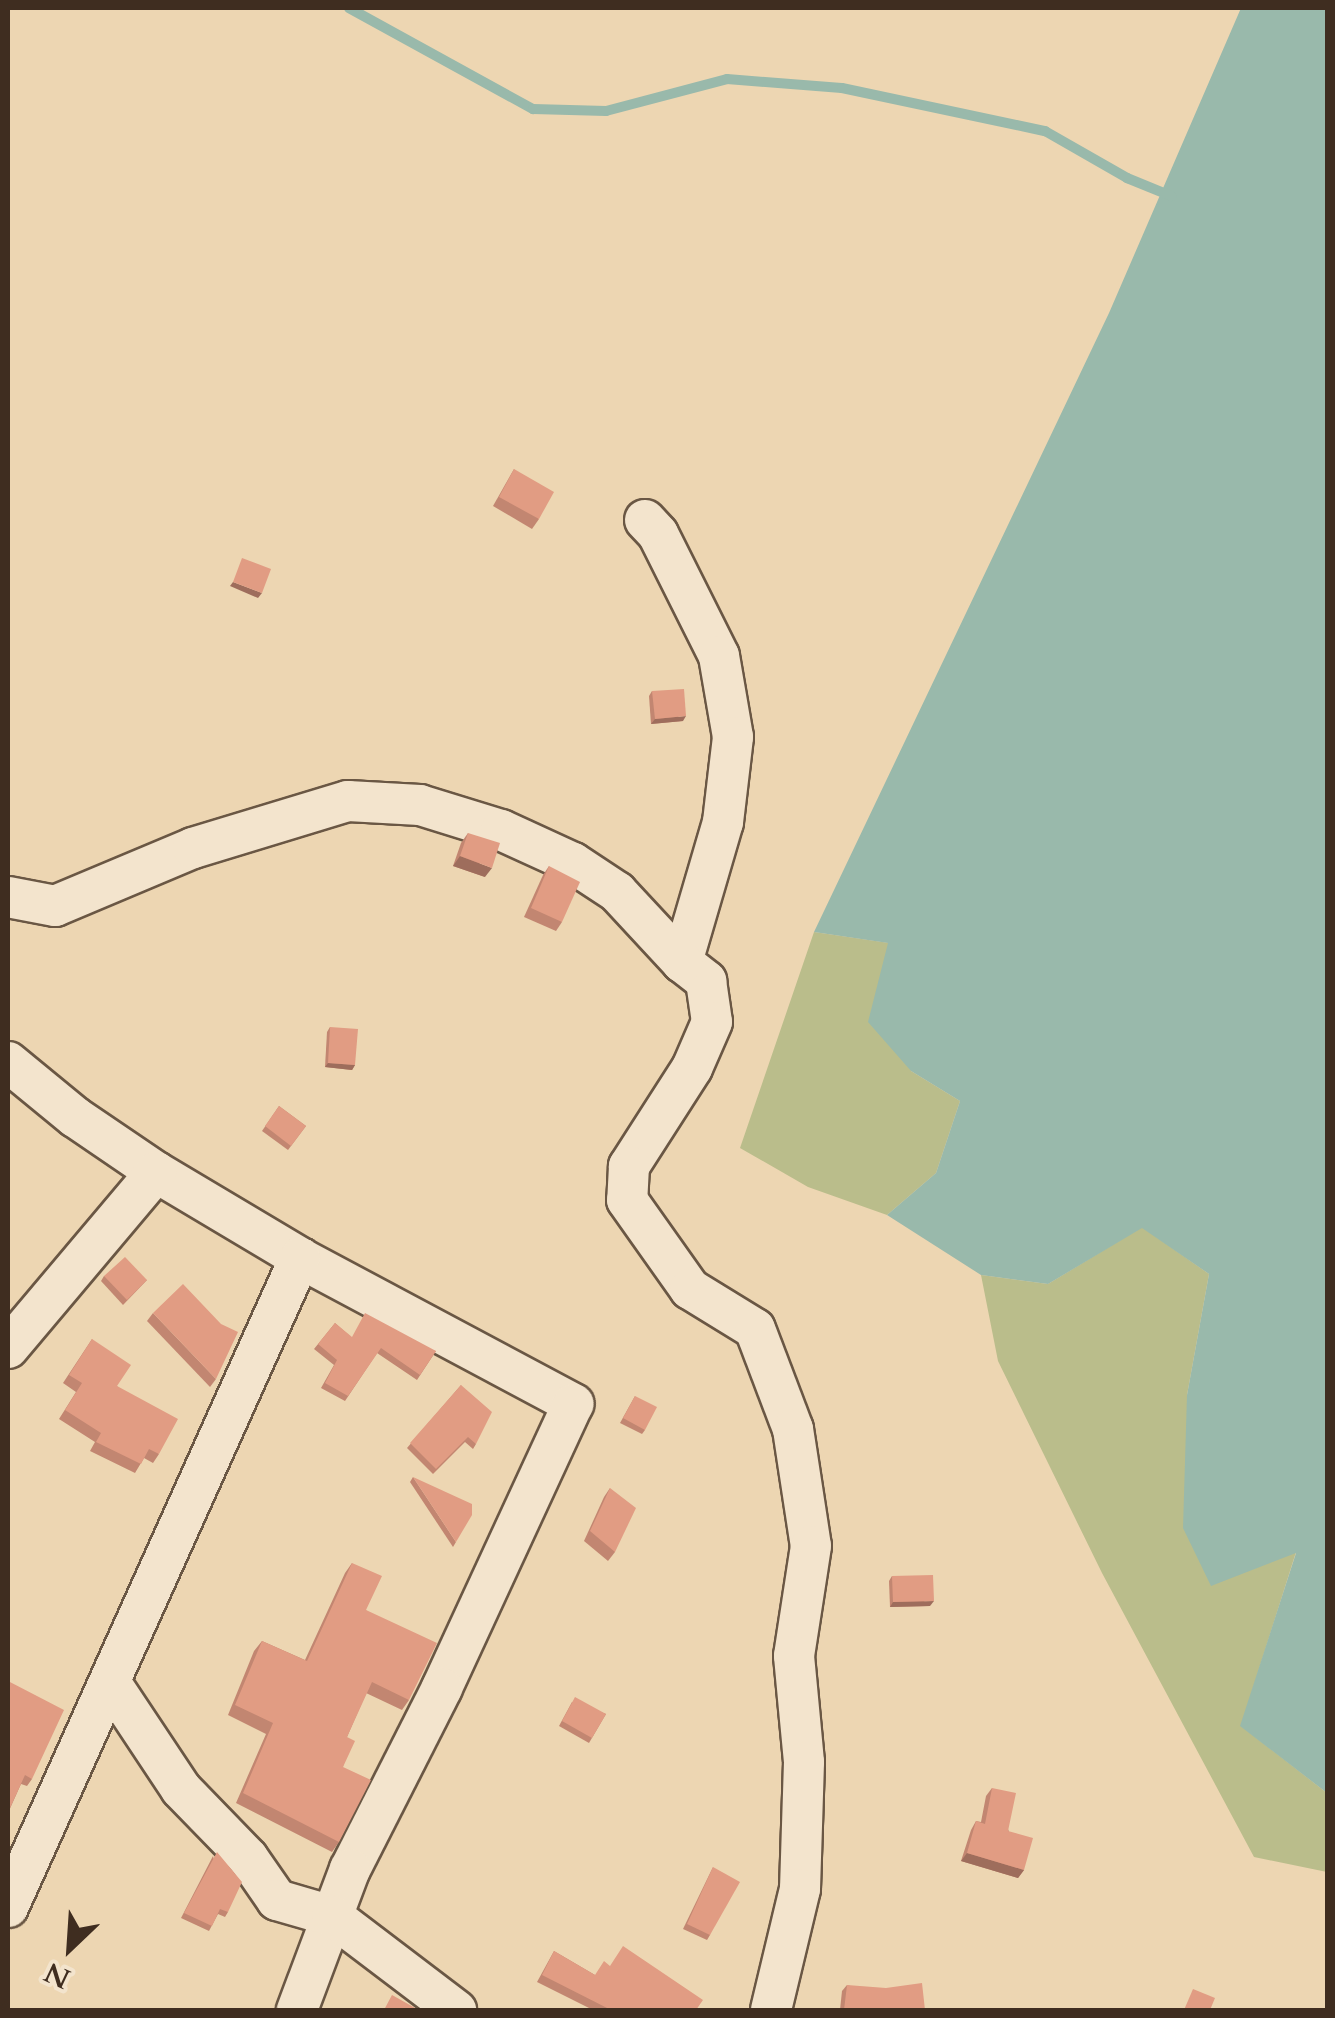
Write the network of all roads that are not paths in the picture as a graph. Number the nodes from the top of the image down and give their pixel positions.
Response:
1 (645, 520) dead end
2 (8, 897) edge
3 (682, 962) junction
4 (8, 1062) edge
5 (156, 1172) junction
6 (300, 1258) junction
7 (8, 1348) edge
8 (110, 1682) junction
9 (8, 1907) edge
10 (332, 1916) junction
11 (297, 2010) edge
12 (456, 2010) edge
13 (771, 2010) edge

1 - 3 street
2 - 3 street
3 - 13 street
4 - 5 street
5 - 6 street
5 - 7 street
6 - 8 street
6 - 10 street
8 - 9 street
8 - 10 street
10 - 11 street
10 - 12 street

